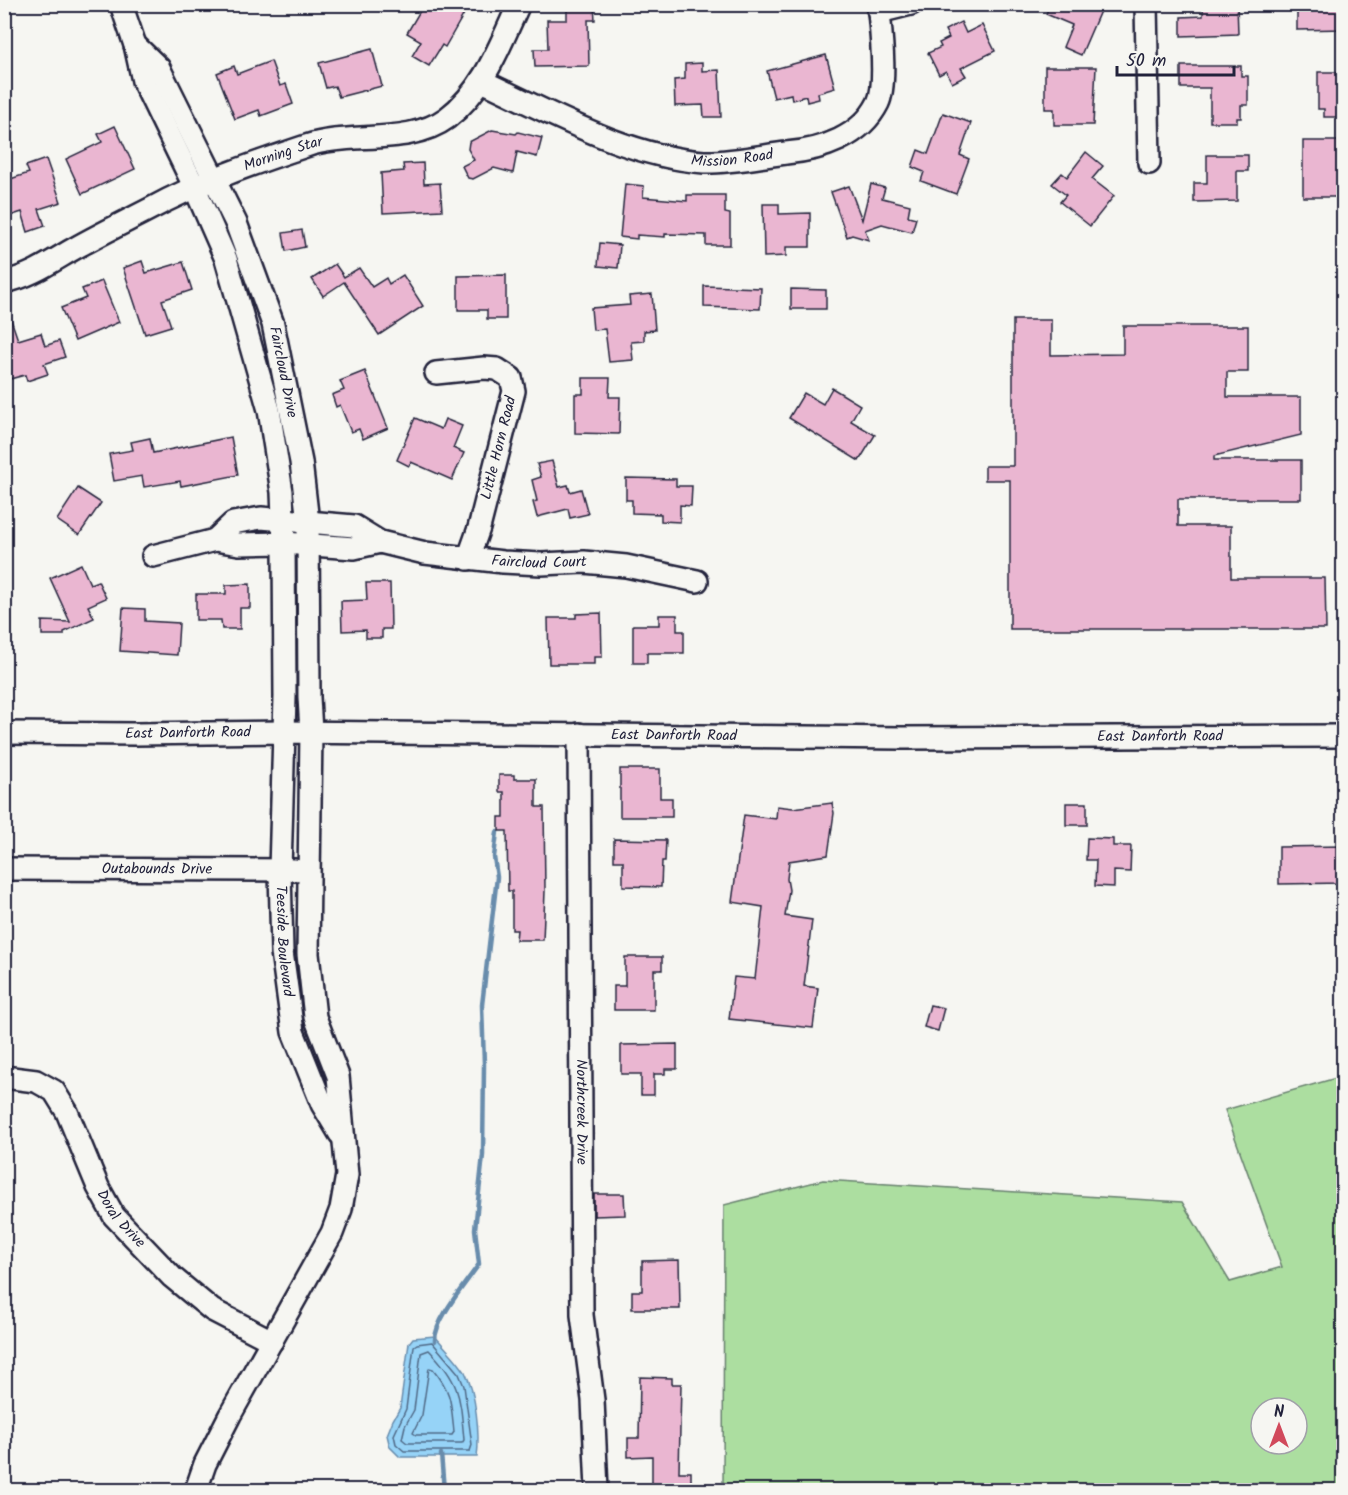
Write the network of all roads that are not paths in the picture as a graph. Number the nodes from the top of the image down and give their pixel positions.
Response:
1 (122, 4) edge
2 (519, 4) edge
3 (912, 4) edge
4 (1146, 4) edge
5 (878, 8) edge
6 (482, 81) junction
7 (1149, 163) dead end
8 (204, 182) junction
9 (4, 282) edge
10 (436, 373) dead end
11 (283, 520) junction
12 (308, 522) junction
13 (215, 540) junction
14 (380, 542) junction
15 (284, 543) junction
16 (309, 545) junction
17 (153, 556) dead end
18 (468, 559) junction
19 (697, 580) dead end
20 (282, 732) junction
21 (311, 732) junction
22 (4, 733) edge
23 (579, 734) junction
24 (1344, 736) edge
25 (4, 869) edge
26 (280, 870) junction
27 (309, 870) junction
28 (4, 1077) edge
29 (343, 1138) junction
30 (272, 1341) junction
31 (196, 1491) edge
32 (597, 1491) edge

1 - 8 street, Faircloud Drive
2 - 6 street, Morning Star
3 - 5 street
4 - 7 street
5 - 6 street, Mission Road
6 - 8 street, Morning Star
8 - 9 street, Morning Star
8 - 11 street, Faircloud Drive
8 - 12 street, Faircloud Drive
10 - 18 street, Little Horn Road
11 - 12 street, Faircloud Court
11 - 13 street, Faircloud Court
11 - 15 street, Faircloud Drive
12 - 14 street, Faircloud Court
12 - 16 street, Faircloud Drive
13 - 15 street, Faircloud Court
13 - 17 street, Faircloud Court
14 - 16 street, Faircloud Court
14 - 18 street, Faircloud Court
15 - 16 street, Faircloud Court
15 - 20 street, Faircloud Drive
16 - 21 street, Faircloud Drive
18 - 19 street, Faircloud Court
20 - 21 street, East Danforth Road
20 - 22 street, East Danforth Road
20 - 26 street, Teeside Boulevard
21 - 23 street, East Danforth Road
21 - 27 street, Teeside Boulevard
23 - 24 street, East Danforth Road
23 - 32 street, Northcreek Drive
25 - 26 street, Outabounds Drive
26 - 27 street, Outabounds Drive
26 - 29 street, Teeside Boulevard
27 - 29 street, Teeside Boulevard
28 - 30 street, Doral Drive
29 - 30 street, Teeside Boulevard
30 - 31 street, Teeside Boulevard

